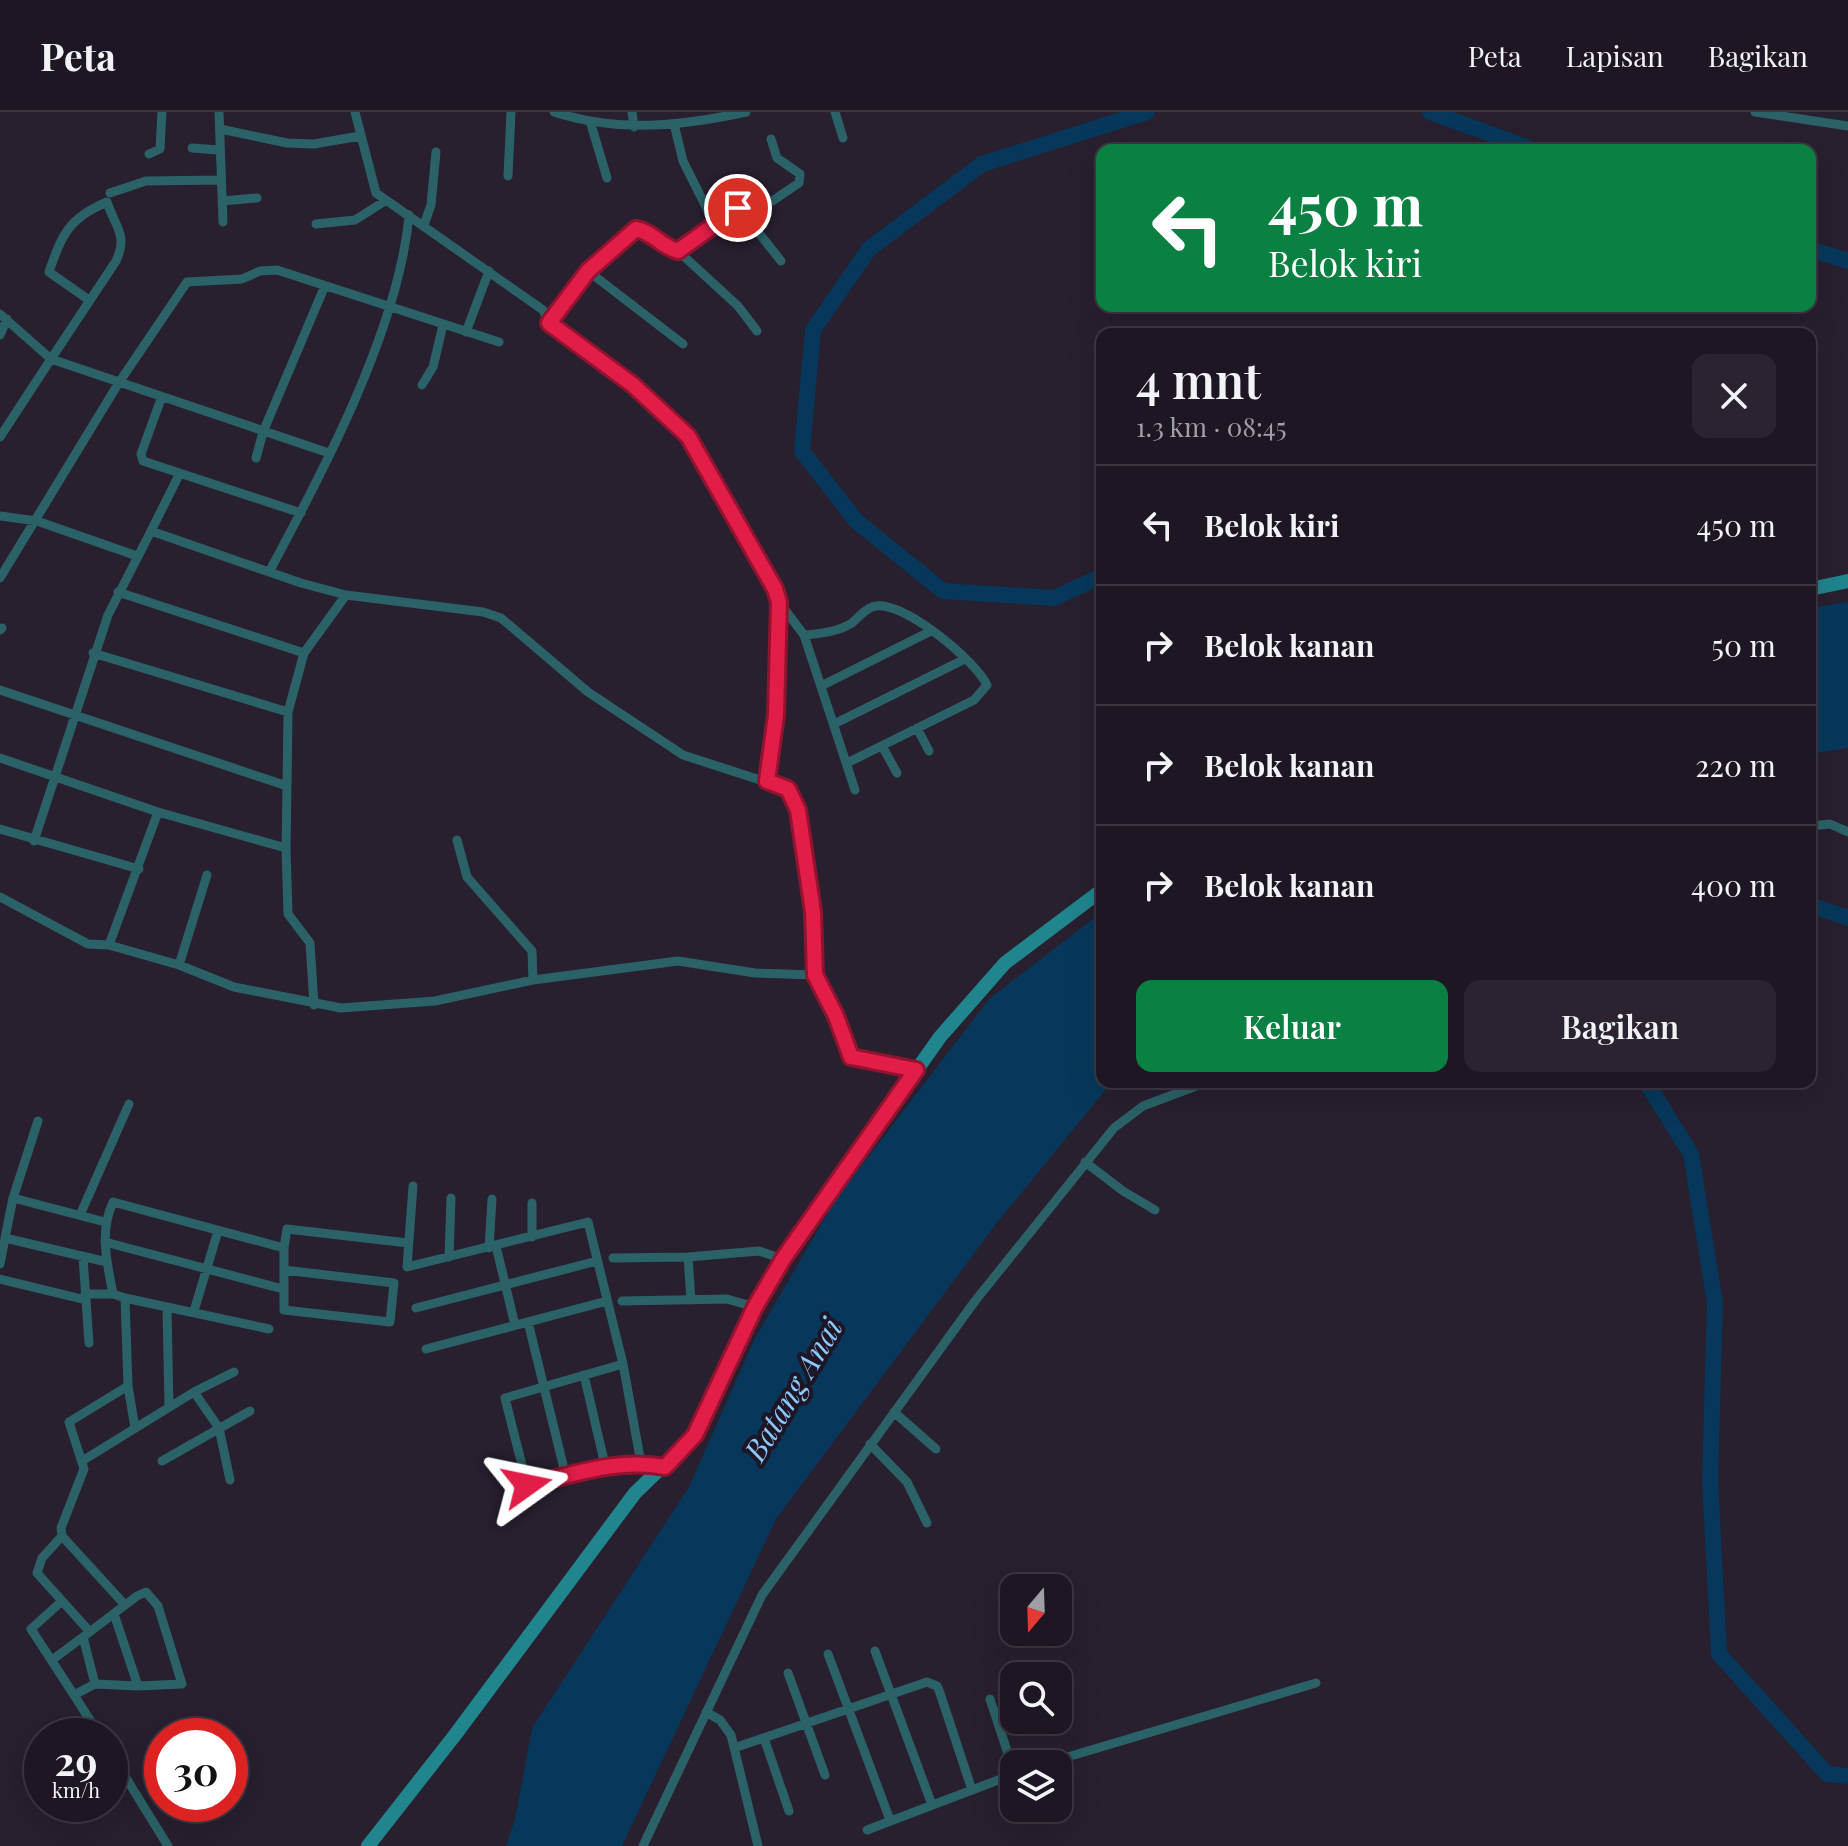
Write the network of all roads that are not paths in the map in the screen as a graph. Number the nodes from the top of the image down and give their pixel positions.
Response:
1 (162, 112) edge
2 (219, 112) edge
3 (355, 112) edge
4 (511, 112) edge
5 (554, 112) edge
6 (632, 112) edge
7 (746, 112) edge
8 (835, 112) edge
9 (1755, 112) edge
10 (590, 121) junction
11 (674, 124) junction
12 (1848, 126) edge
13 (634, 127) junction
14 (220, 129) junction
15 (360, 136) junction
16 (843, 138) dead end
17 (771, 139) dead end
18 (192, 148) dead end
19 (219, 150) junction
20 (436, 152) dead end
21 (149, 154) dead end
22 (508, 176) dead end
23 (607, 178) dead end
24 (221, 180) junction
25 (110, 193) dead end
26 (257, 198) dead end
27 (222, 201) junction
28 (385, 201) junction
29 (409, 215) junction
30 (747, 218) junction
31 (223, 222) dead end
32 (316, 224) dead end
33 (424, 225) junction
34 (715, 225) junction
35 (678, 251) junction
36 (781, 261) dead end
37 (489, 271) junction
38 (588, 271) junction
39 (324, 288) junction
40 (89, 300) junction
41 (391, 306) junction
42 (4, 316) edge
43 (549, 323) junction
44 (443, 325) junction
45 (757, 331) dead end
46 (466, 332) junction
47 (0, 335) edge
48 (499, 342) dead end
49 (683, 344) dead end
50 (51, 359) junction
51 (118, 384) junction
52 (422, 385) dead end
53 (161, 399) junction
54 (263, 432) junction
55 (0, 437) edge
56 (329, 453) junction
57 (256, 458) dead end
58 (179, 475) junction
59 (301, 513) junction
60 (0, 516) edge
61 (37, 521) junction
62 (151, 531) junction
63 (137, 556) junction
64 (269, 572) junction
65 (0, 578) edge
66 (1848, 581) edge
67 (1816, 588) edge
68 (118, 592) junction
69 (346, 595) junction
70 (779, 602) junction
71 (931, 631) junction
72 (804, 635) junction
73 (93, 653) junction
74 (304, 653) junction
75 (965, 659) junction
76 (821, 686) junction
77 (0, 690) edge
78 (288, 712) junction
79 (76, 716) junction
80 (834, 724) junction
81 (917, 728) junction
82 (882, 746) junction
83 (929, 751) dead end
84 (0, 758) edge
85 (847, 763) junction
86 (897, 773) dead end
87 (57, 776) junction
88 (767, 781) junction
89 (287, 786) junction
90 (855, 790) dead end
91 (158, 812) junction
92 (1816, 825) edge
93 (0, 829) edge
94 (1848, 832) edge
95 (457, 840) dead end
96 (34, 841) junction
97 (286, 848) junction
98 (139, 869) junction
99 (207, 875) dead end
100 (1096, 895) edge
101 (0, 897) edge
102 (109, 945) junction
103 (179, 965) junction
104 (815, 975) junction
105 (533, 980) junction
106 (314, 1005) junction
107 (916, 1070) junction
108 (1192, 1088) edge
109 (129, 1104) dead end
110 (38, 1121) dead end
111 (1085, 1162) junction
112 (413, 1186) dead end
113 (13, 1198) junction
114 (451, 1198) dead end
115 (492, 1199) dead end
116 (532, 1203) dead end
117 (1155, 1210) dead end
118 (80, 1215) junction
119 (105, 1222) junction
120 (218, 1231) junction
121 (532, 1237) junction
122 (5, 1238) junction
123 (105, 1242) junction
124 (408, 1243) junction
125 (492, 1247) junction
126 (284, 1248) junction
127 (83, 1257) junction
128 (449, 1257) junction
129 (688, 1257) junction
130 (613, 1258) dead end
131 (783, 1259) junction
132 (597, 1261) junction
133 (107, 1262) junction
134 (0, 1264) edge
135 (284, 1270) junction
136 (205, 1271) junction
137 (0, 1279) edge
138 (505, 1285) junction
139 (283, 1289) junction
140 (113, 1294) junction
141 (86, 1297) junction
142 (125, 1298) junction
143 (691, 1300) junction
144 (607, 1301) junction
145 (622, 1301) dead end
146 (167, 1307) junction
147 (755, 1307) junction
148 (416, 1308) dead end
149 (194, 1311) junction
150 (528, 1322) junction
151 (515, 1325) junction
152 (269, 1329) dead end
153 (89, 1343) dead end
154 (426, 1349) dead end
155 (623, 1364) junction
156 (234, 1372) dead end
157 (584, 1375) junction
158 (543, 1385) junction
159 (128, 1386) junction
160 (194, 1392) junction
161 (169, 1407) junction
162 (250, 1411) dead end
163 (894, 1412) junction
164 (135, 1428) junction
165 (219, 1428) junction
166 (870, 1444) junction
167 (936, 1449) dead end
168 (82, 1461) junction
169 (162, 1461) dead end
170 (641, 1463) junction
171 (605, 1465) junction
172 (665, 1467) junction
173 (566, 1477) junction
174 (230, 1480) dead end
175 (527, 1485) junction
176 (515, 1488) dead end
177 (927, 1523) dead end
178 (62, 1536) junction
179 (62, 1601) junction
180 (125, 1605) junction
181 (114, 1614) junction
182 (87, 1634) junction
183 (875, 1651) dead end
184 (828, 1654) dead end
185 (52, 1660) junction
186 (788, 1673) dead end
187 (1316, 1683) dead end
188 (95, 1684) junction
189 (138, 1686) junction
190 (74, 1695) junction
191 (891, 1695) junction
192 (990, 1699) dead end
193 (848, 1710) junction
194 (706, 1712) junction
195 (89, 1718) edge
196 (809, 1723) junction
197 (764, 1738) junction
198 (734, 1748) junction
199 (1007, 1750) edge
200 (1072, 1756) edge
201 (825, 1775) dead end
202 (1000, 1779) edge
203 (128, 1781) edge
204 (972, 1790) junction
205 (932, 1805) junction
206 (789, 1811) dead end
207 (890, 1820) junction
208 (867, 1830) dead end
209 (168, 1846) edge
210 (368, 1846) edge
211 (643, 1846) edge
212 (758, 1846) edge

1 - 21 street
2 - 14 street
3 - 15 street
4 - 22 street
5 - 10 street
6 - 13 street
7 - 11 street
8 - 16 street
9 - 12 street
10 - 13 street
10 - 23 street
11 - 13 street
11 - 34 street
14 - 15 street
14 - 19 street
15 - 28 street
17 - 30 street
18 - 19 street
19 - 24 street
20 - 33 street
24 - 25 street
24 - 27 street
26 - 27 street
27 - 31 street
28 - 29 street
28 - 32 street
29 - 33 street
29 - 41 street
30 - 34 street
30 - 36 street
33 - 37 street
34 - 35 street
35 - 38 street
35 - 45 street
37 - 43 street
37 - 46 street
38 - 43 street
38 - 49 street
39 - 41 street
39 - 51 street
39 - 54 street
40 - 40 street
40 - 50 street
41 - 44 street
41 - 56 street
42 - 47 street
42 - 50 street
43 - 70 street
44 - 46 street
44 - 52 street
46 - 48 street
50 - 51 street
50 - 55 street
51 - 53 street
51 - 61 street
53 - 54 street
53 - 58 street
54 - 56 street
54 - 57 street
56 - 59 street
58 - 59 street
58 - 62 street
59 - 64 street
60 - 61 street
61 - 63 street
61 - 65 street
62 - 63 street
62 - 64 street
63 - 68 street
64 - 69 street
66 - 67 street
68 - 73 street
68 - 74 street
69 - 74 street
69 - 88 street
70 - 72 street
70 - 88 street
71 - 72 street
71 - 75 street
71 - 76 street
72 - 76 street
73 - 78 street
73 - 79 street
74 - 78 street
75 - 80 street
75 - 81 street
76 - 80 street
77 - 79 street
78 - 89 street
79 - 87 street
79 - 89 street
80 - 85 street
81 - 82 street
81 - 83 street
82 - 85 street
82 - 86 street
84 - 87 street
85 - 90 street
87 - 91 street
87 - 96 street
88 - 104 street
89 - 97 street
91 - 97 street
91 - 98 street
92 - 94 street
93 - 96 street
95 - 105 street
96 - 98 street
97 - 106 street
98 - 102 street
99 - 103 street
100 - 107 street
101 - 102 street
102 - 103 street
103 - 106 street
104 - 105 street
104 - 107 street
105 - 106 street
107 - 131 street
108 - 111 street
109 - 118 street
110 - 113 street
111 - 117 street
111 - 163 street
112 - 124 street
113 - 118 street
113 - 122 street
114 - 128 street
115 - 125 street
116 - 121 street
118 - 119 street
119 - 120 street
119 - 123 street
120 - 126 street
120 - 136 street
121 - 125 street
121 - 132 street
122 - 127 street
122 - 134 street
123 - 133 street
123 - 136 street
124 - 126 street
124 - 128 street
125 - 128 street
125 - 138 street
126 - 135 street
127 - 133 street
127 - 141 street
129 - 130 street
129 - 131 street
129 - 143 street
131 - 147 street
132 - 138 street
132 - 144 street
133 - 140 street
135 - 139 street
135 - 139 street
136 - 139 street
136 - 149 street
137 - 141 street
138 - 148 street
138 - 151 street
140 - 141 street
140 - 142 street
141 - 153 street
142 - 146 street
142 - 159 street
143 - 145 street
143 - 147 street
144 - 150 street
144 - 155 street
146 - 149 street
146 - 161 street
147 - 172 street
149 - 152 street
150 - 151 street
150 - 158 street
151 - 154 street
155 - 157 street
155 - 170 street
156 - 160 street
157 - 158 street
157 - 171 street
158 - 173 street
158 - 175 street
159 - 164 street
159 - 168 street
160 - 161 street
160 - 165 street
161 - 164 street
162 - 165 street
163 - 166 street
163 - 167 street
164 - 168 street
165 - 169 street
165 - 174 street
166 - 177 street
166 - 194 street
168 - 178 street
170 - 171 street
170 - 172 street
171 - 173 street
172 - 210 street
173 - 175 street
175 - 176 street
178 - 179 street
178 - 180 street
179 - 182 street
179 - 185 street
180 - 181 street
180 - 189 street
181 - 182 street
181 - 189 street
182 - 185 street
182 - 188 street
183 - 191 street
184 - 193 street
185 - 190 street
186 - 196 street
187 - 200 street
188 - 189 street
188 - 190 street
190 - 195 street
191 - 193 street
191 - 204 street
191 - 205 street
192 - 199 street
193 - 196 street
193 - 207 street
194 - 198 street
194 - 211 street
196 - 197 street
196 - 201 street
197 - 198 street
197 - 206 street
198 - 212 street
202 - 204 street
203 - 209 street
204 - 205 street
205 - 207 street
207 - 208 street

